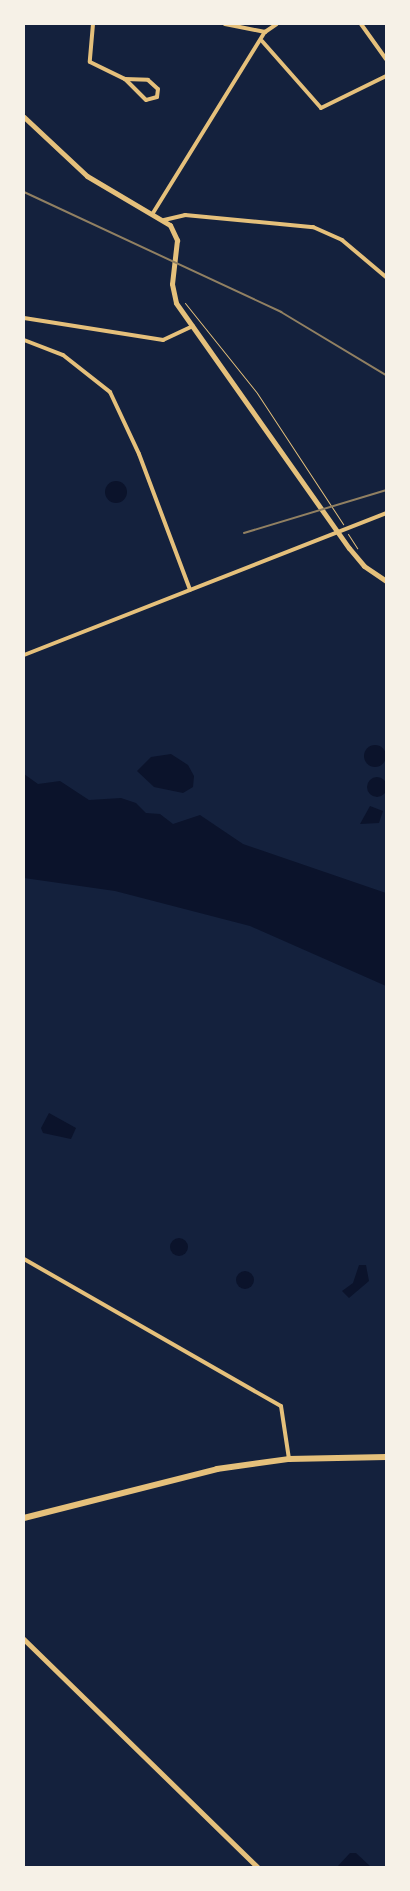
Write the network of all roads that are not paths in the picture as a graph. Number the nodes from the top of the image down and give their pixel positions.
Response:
1 (93, 24) edge
2 (225, 24) edge
3 (234, 24) edge
4 (277, 24) edge
5 (361, 24) edge
6 (265, 32) junction
7 (262, 41) junction
8 (386, 59) edge
9 (386, 76) edge
10 (125, 79) junction
11 (24, 117) edge
12 (153, 213) junction
13 (164, 220) junction
14 (386, 277) edge
15 (24, 318) edge
16 (193, 326) junction
17 (24, 340) edge
18 (386, 513) edge
19 (338, 532) junction
20 (386, 581) edge
21 (190, 590) junction
22 (24, 655) edge
23 (24, 1259) edge
24 (386, 1457) edge
25 (289, 1459) junction
26 (24, 1518) edge
27 (24, 1640) edge
28 (258, 1867) edge

1 - 10 street
2 - 3 street
3 - 6 street
4 - 6 street
5 - 8 street
6 - 7 street
7 - 9 street
7 - 12 street
10 - 10 street
11 - 12 main road
12 - 13 main road
13 - 14 street
13 - 16 main road
15 - 16 street
16 - 19 main road
17 - 21 street
18 - 19 street
19 - 20 main road
19 - 21 street
21 - 22 street
23 - 25 street
24 - 25 highway
25 - 26 highway
27 - 28 street

